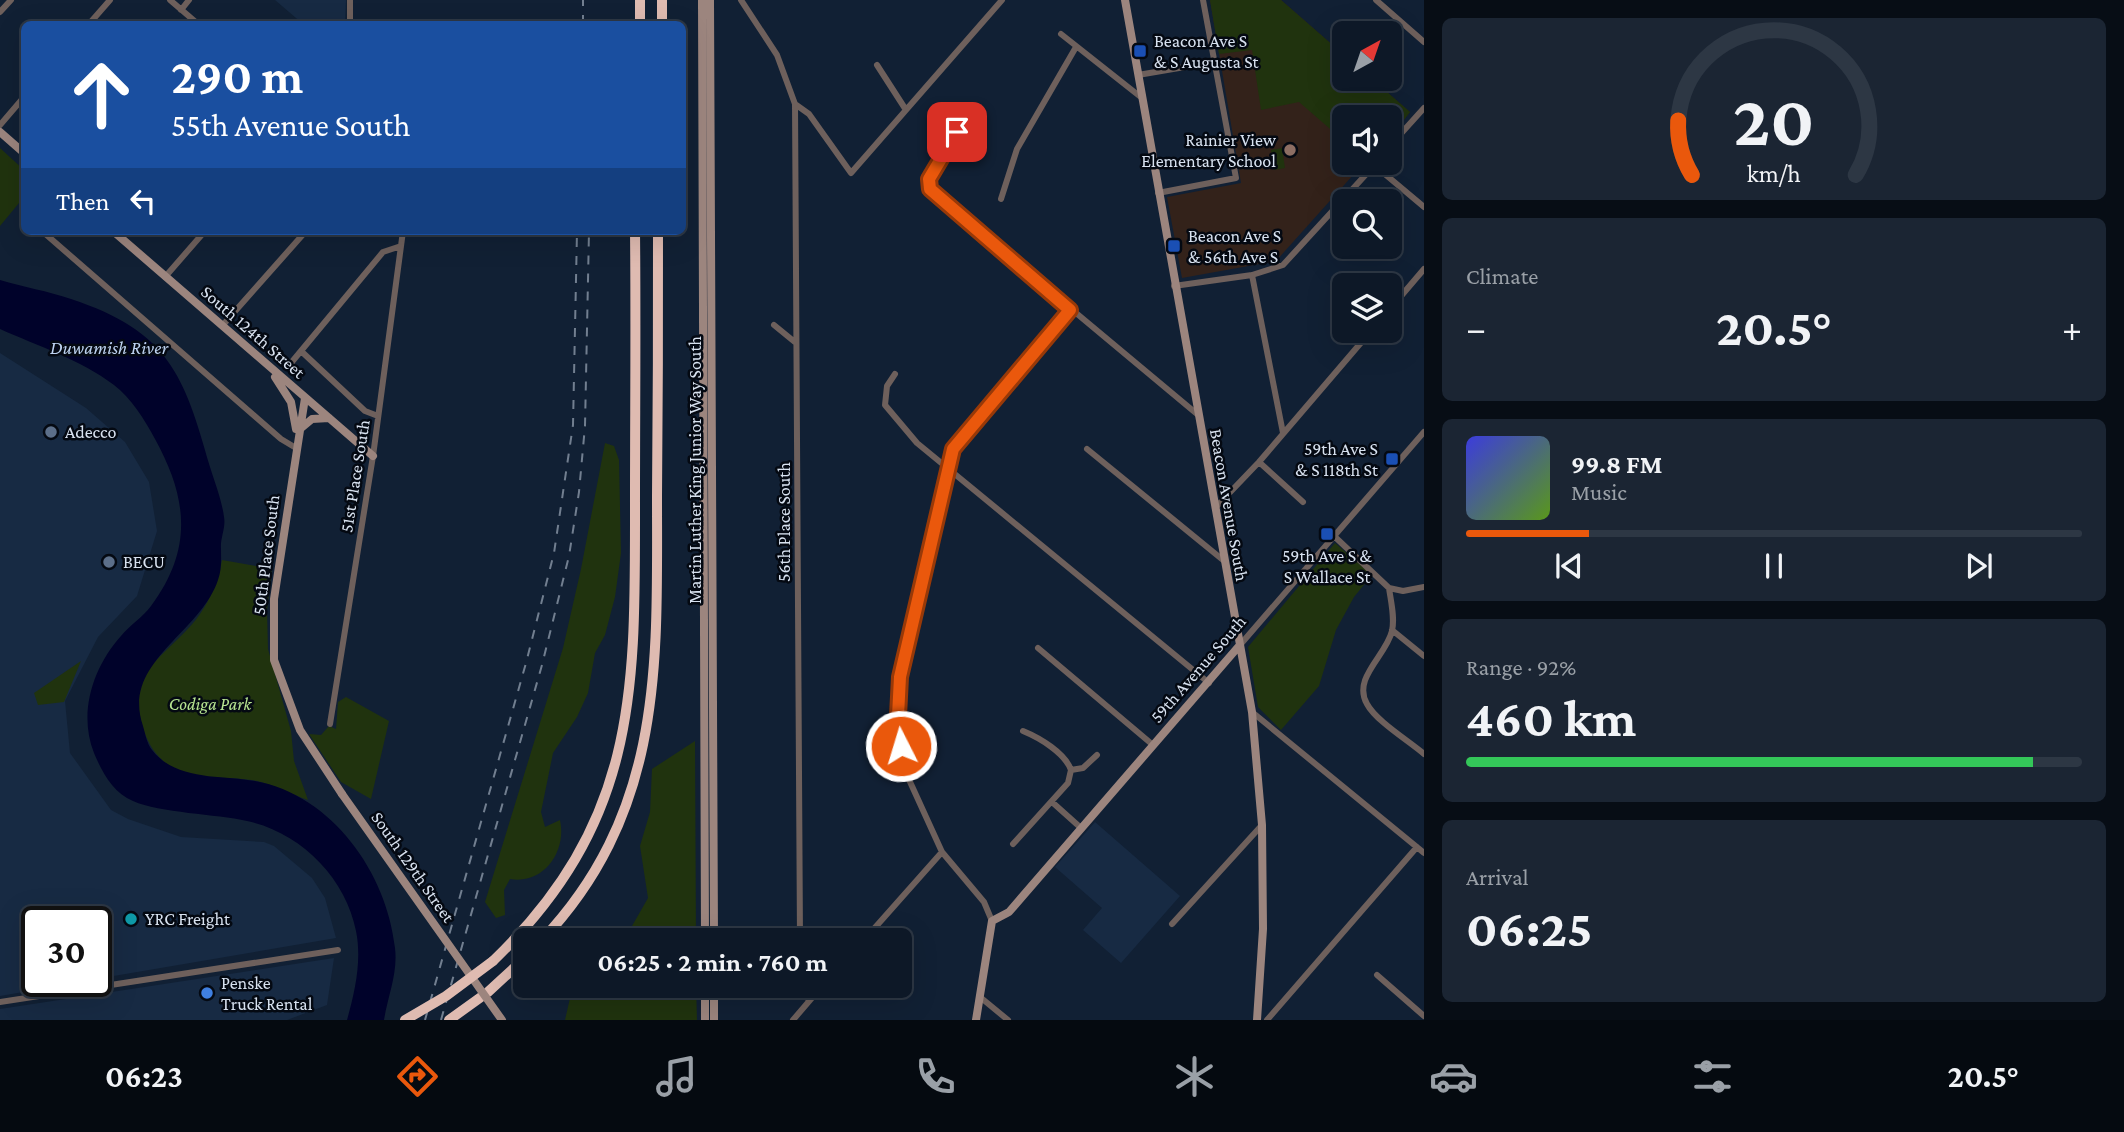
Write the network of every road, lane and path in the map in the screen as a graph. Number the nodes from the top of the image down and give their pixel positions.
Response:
1 (11, 0) edge
2 (110, 0) edge
3 (170, 0) edge
4 (189, 0) edge
5 (350, 0) edge
6 (662, 0) edge
7 (702, 0) edge
8 (710, 0) edge
9 (741, 0) edge
10 (1002, 0) edge
11 (1125, 0) edge
12 (1203, 0) edge
13 (1376, 0) edge
14 (640, 1) edge
15 (181, 9) junction
16 (0, 12) edge
17 (92, 21) edge
18 (190, 21) edge
19 (350, 21) edge
20 (639, 21) edge
21 (662, 21) edge
22 (1061, 34) dead end
23 (1424, 43) edge
24 (1076, 47) junction
25 (1214, 62) junction
26 (877, 65) dead end
27 (1138, 75) junction
28 (1142, 98) junction
29 (21, 100) edge
30 (795, 104) junction
31 (1424, 108) edge
32 (906, 110) junction
33 (0, 125) edge
34 (0, 132) edge
35 (957, 132) dead end
36 (1402, 132) edge
37 (21, 150) edge
38 (1158, 192) junction
39 (1001, 199) dead end
40 (1424, 207) edge
41 (47, 235) edge
42 (118, 235) edge
43 (202, 235) edge
44 (302, 235) edge
45 (402, 235) edge
46 (635, 235) edge
47 (658, 235) edge
48 (401, 246) junction
49 (1424, 269) edge
50 (1252, 275) junction
51 (165, 277) junction
52 (1174, 286) junction
53 (1402, 295) edge
54 (1070, 310) junction
55 (774, 325) dead end
56 (222, 326) junction
57 (796, 343) junction
58 (1361, 343) edge
59 (301, 351) junction
60 (260, 358) junction
61 (291, 363) dead end
62 (895, 374) dead end
63 (306, 398) junction
64 (293, 410) junction
65 (1197, 414) junction
66 (378, 416) junction
67 (329, 418) junction
68 (1283, 432) junction
69 (1424, 432) edge
70 (298, 435) junction
71 (296, 448) junction
72 (1087, 449) dead end
73 (373, 456) junction
74 (1259, 462) junction
75 (946, 467) junction
76 (1303, 502) dead end
77 (1213, 509) junction
78 (1334, 536) junction
79 (1223, 560) junction
80 (1389, 588) junction
81 (1424, 588) edge
82 (1392, 630) junction
83 (1239, 646) junction
84 (1038, 648) dead end
85 (1424, 656) edge
86 (1209, 683) junction
87 (1252, 712) junction
88 (330, 724) dead end
89 (300, 730) joint
90 (1024, 731) dead end
91 (1153, 745) junction
92 (1424, 754) edge
93 (1097, 755) dead end
94 (1071, 770) junction
95 (1052, 802) junction
96 (1262, 825) junction
97 (1081, 828) junction
98 (1013, 844) dead end
99 (1417, 847) junction
100 (942, 852) junction
101 (1424, 853) edge
102 (992, 921) junction
103 (1172, 923) dead end
104 (552, 928) edge
105 (705, 928) edge
106 (714, 928) edge
107 (800, 928) edge
108 (875, 928) edge
109 (338, 950) dead end
110 (513, 969) edge
111 (1377, 975) dead end
112 (980, 997) junction
113 (705, 998) edge
114 (714, 998) edge
115 (808, 998) edge
116 (812, 998) edge
117 (810, 1001) junction
118 (0, 1002) edge
119 (1424, 1016) edge
120 (405, 1020) edge
121 (449, 1020) edge
122 (502, 1020) edge
123 (705, 1020) edge
124 (715, 1020) edge
125 (793, 1020) edge
126 (976, 1020) edge
127 (1008, 1020) edge
128 (1257, 1020) edge
129 (1267, 1020) edge

1 - 16 street
2 - 17 street
3 - 15 street
4 - 15 street
5 - 19 street
6 - 21 highway
7 - 105 street, Martin Luther King Junior Way South
8 - 106 street, Martin Luther King Junior Way South
9 - 30 street
10 - 32 street
11 - 27 street, Beacon Avenue South
12 - 25 street
13 - 23 street
14 - 20 highway
15 - 18 street
22 - 24 street
24 - 28 street
24 - 39 street
25 - 27 street
25 - 38 street
26 - 32 street
27 - 28 street, Beacon Avenue South
28 - 38 street, Beacon Avenue South
29 - 33 street
30 - 32 street
30 - 57 street, 56th Place South
31 - 36 street
34 - 37 street
35 - 54 street
38 - 52 street, Beacon Avenue South
40 - 50 street
41 - 71 street
42 - 51 street, South 124th Street
43 - 51 street
44 - 56 street
45 - 48 street, 51st Place South
46 - 120 highway, bridge
47 - 104 highway
48 - 59 street
48 - 66 street, 51st Place South
49 - 53 street
50 - 52 street
50 - 68 street
51 - 56 street, South 124th Street
52 - 65 street, Beacon Avenue South
54 - 65 street
54 - 75 street
55 - 57 street
56 - 60 street, South 124th Street
57 - 107 street, 56th Place South
58 - 68 street
59 - 61 street
59 - 66 street
60 - 63 street, South 124th Street
60 - 64 street
62 - 75 street
63 - 64 street
63 - 67 street, South 124th Street
63 - 70 street, 50th Place South
64 - 70 street
65 - 77 street, Beacon Avenue South
66 - 73 street, 51st Place South
67 - 70 street
67 - 73 street, South 124th Street
68 - 74 street
69 - 78 street, 59th Avenue South
70 - 71 street, 50th Place South
71 - 89 street, 50th Place South
72 - 79 street
73 - 88 street, 51st Place South
74 - 76 street
74 - 77 street
75 - 86 street
75 - 100 street
77 - 79 street, Beacon Avenue South
78 - 80 street
78 - 83 street, 59th Avenue South
79 - 83 street, Beacon Avenue South
80 - 81 street
80 - 82 street
82 - 85 street
82 - 92 street
83 - 86 street, 59th Avenue South
83 - 87 street, Beacon Avenue South
84 - 91 street
86 - 91 street, 59th Avenue South
87 - 96 street, Beacon Avenue South
87 - 99 street
89 - 122 street, South 129th Street, bridge
90 - 94 street
91 - 97 street, 59th Avenue South
93 - 94 street
94 - 95 street
95 - 97 street
95 - 98 street
96 - 103 street
96 - 128 street, Beacon Avenue South
97 - 102 street, 59th Avenue South
99 - 101 street
99 - 129 street
100 - 102 street
100 - 108 street
102 - 112 street
109 - 118 street
110 - 121 highway
111 - 119 street
112 - 126 street
112 - 127 street
113 - 123 street
114 - 124 street
115 - 117 street
116 - 117 street
117 - 125 street

